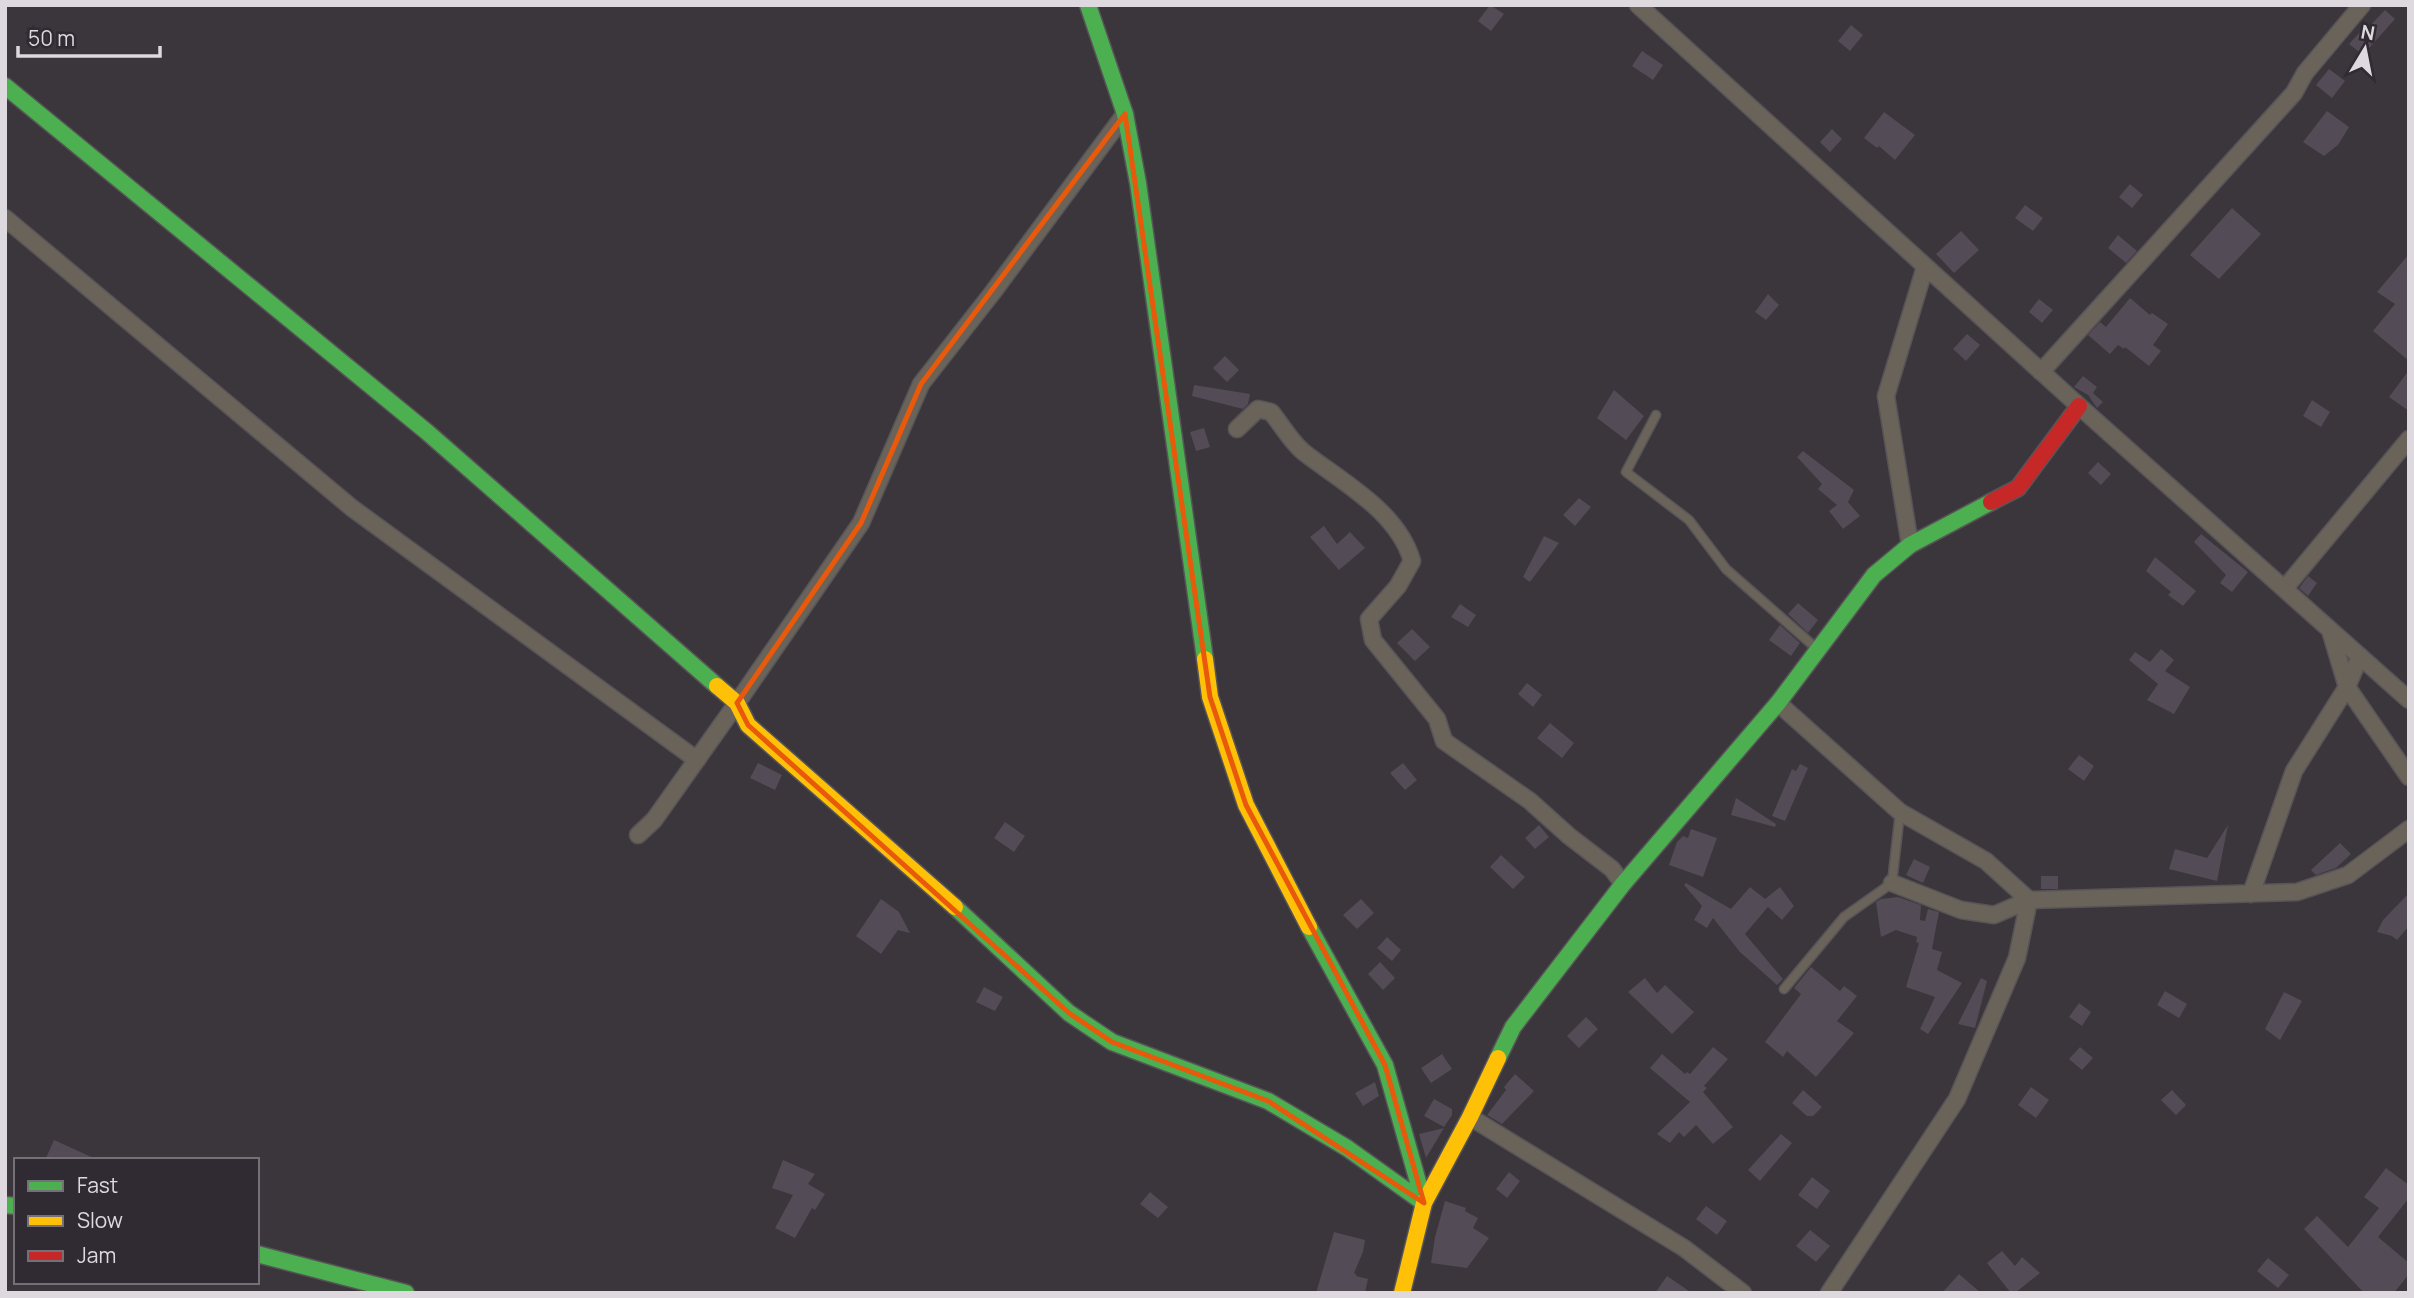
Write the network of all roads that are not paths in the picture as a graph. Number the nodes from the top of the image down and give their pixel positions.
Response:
1 (1088, 5) edge
2 (1638, 5) edge
3 (2362, 5) edge
4 (5, 86) edge
5 (1125, 114) junction
6 (5, 218) edge
7 (1926, 267) junction
8 (2041, 372) junction
9 (2079, 406) junction
10 (1656, 415) dead end
11 (1237, 429) dead end
12 (2409, 439) edge
13 (1910, 545) junction
14 (2285, 588) junction
15 (2330, 628) junction
16 (1818, 650) junction
17 (2360, 656) junction
18 (2347, 687) junction
19 (2409, 700) edge
20 (737, 703) junction
21 (1778, 703) junction
22 (697, 760) junction
23 (2409, 777) edge
24 (1900, 812) junction
25 (2409, 829) edge
26 (638, 835) dead end
27 (1892, 883) junction
28 (1623, 884) junction
29 (2251, 894) junction
30 (2029, 900) junction
31 (1784, 989) dead end
32 (1470, 1117) junction
33 (1424, 1203) junction
34 (259, 1255) edge
35 (406, 1293) edge
36 (1402, 1293) edge
37 (1743, 1293) edge
38 (1829, 1293) edge

1 - 5 street
2 - 7 street
3 - 8 street
4 - 20 street
5 - 20 street
5 - 33 street
6 - 22 street
7 - 8 street
7 - 13 street
8 - 9 street
9 - 13 street
9 - 14 street
10 - 16 lane
11 - 28 street
12 - 14 street
13 - 16 street
14 - 15 street
15 - 17 street
15 - 18 street
16 - 21 street
17 - 18 street
17 - 19 street
18 - 23 street
18 - 29 street
20 - 22 street
20 - 33 street
21 - 24 street
21 - 28 street
22 - 26 street
24 - 27 lane
24 - 30 street
25 - 29 street
27 - 30 street
27 - 31 lane
28 - 32 street
29 - 30 street
30 - 38 street
32 - 33 street
32 - 37 street
33 - 36 street
34 - 35 street

